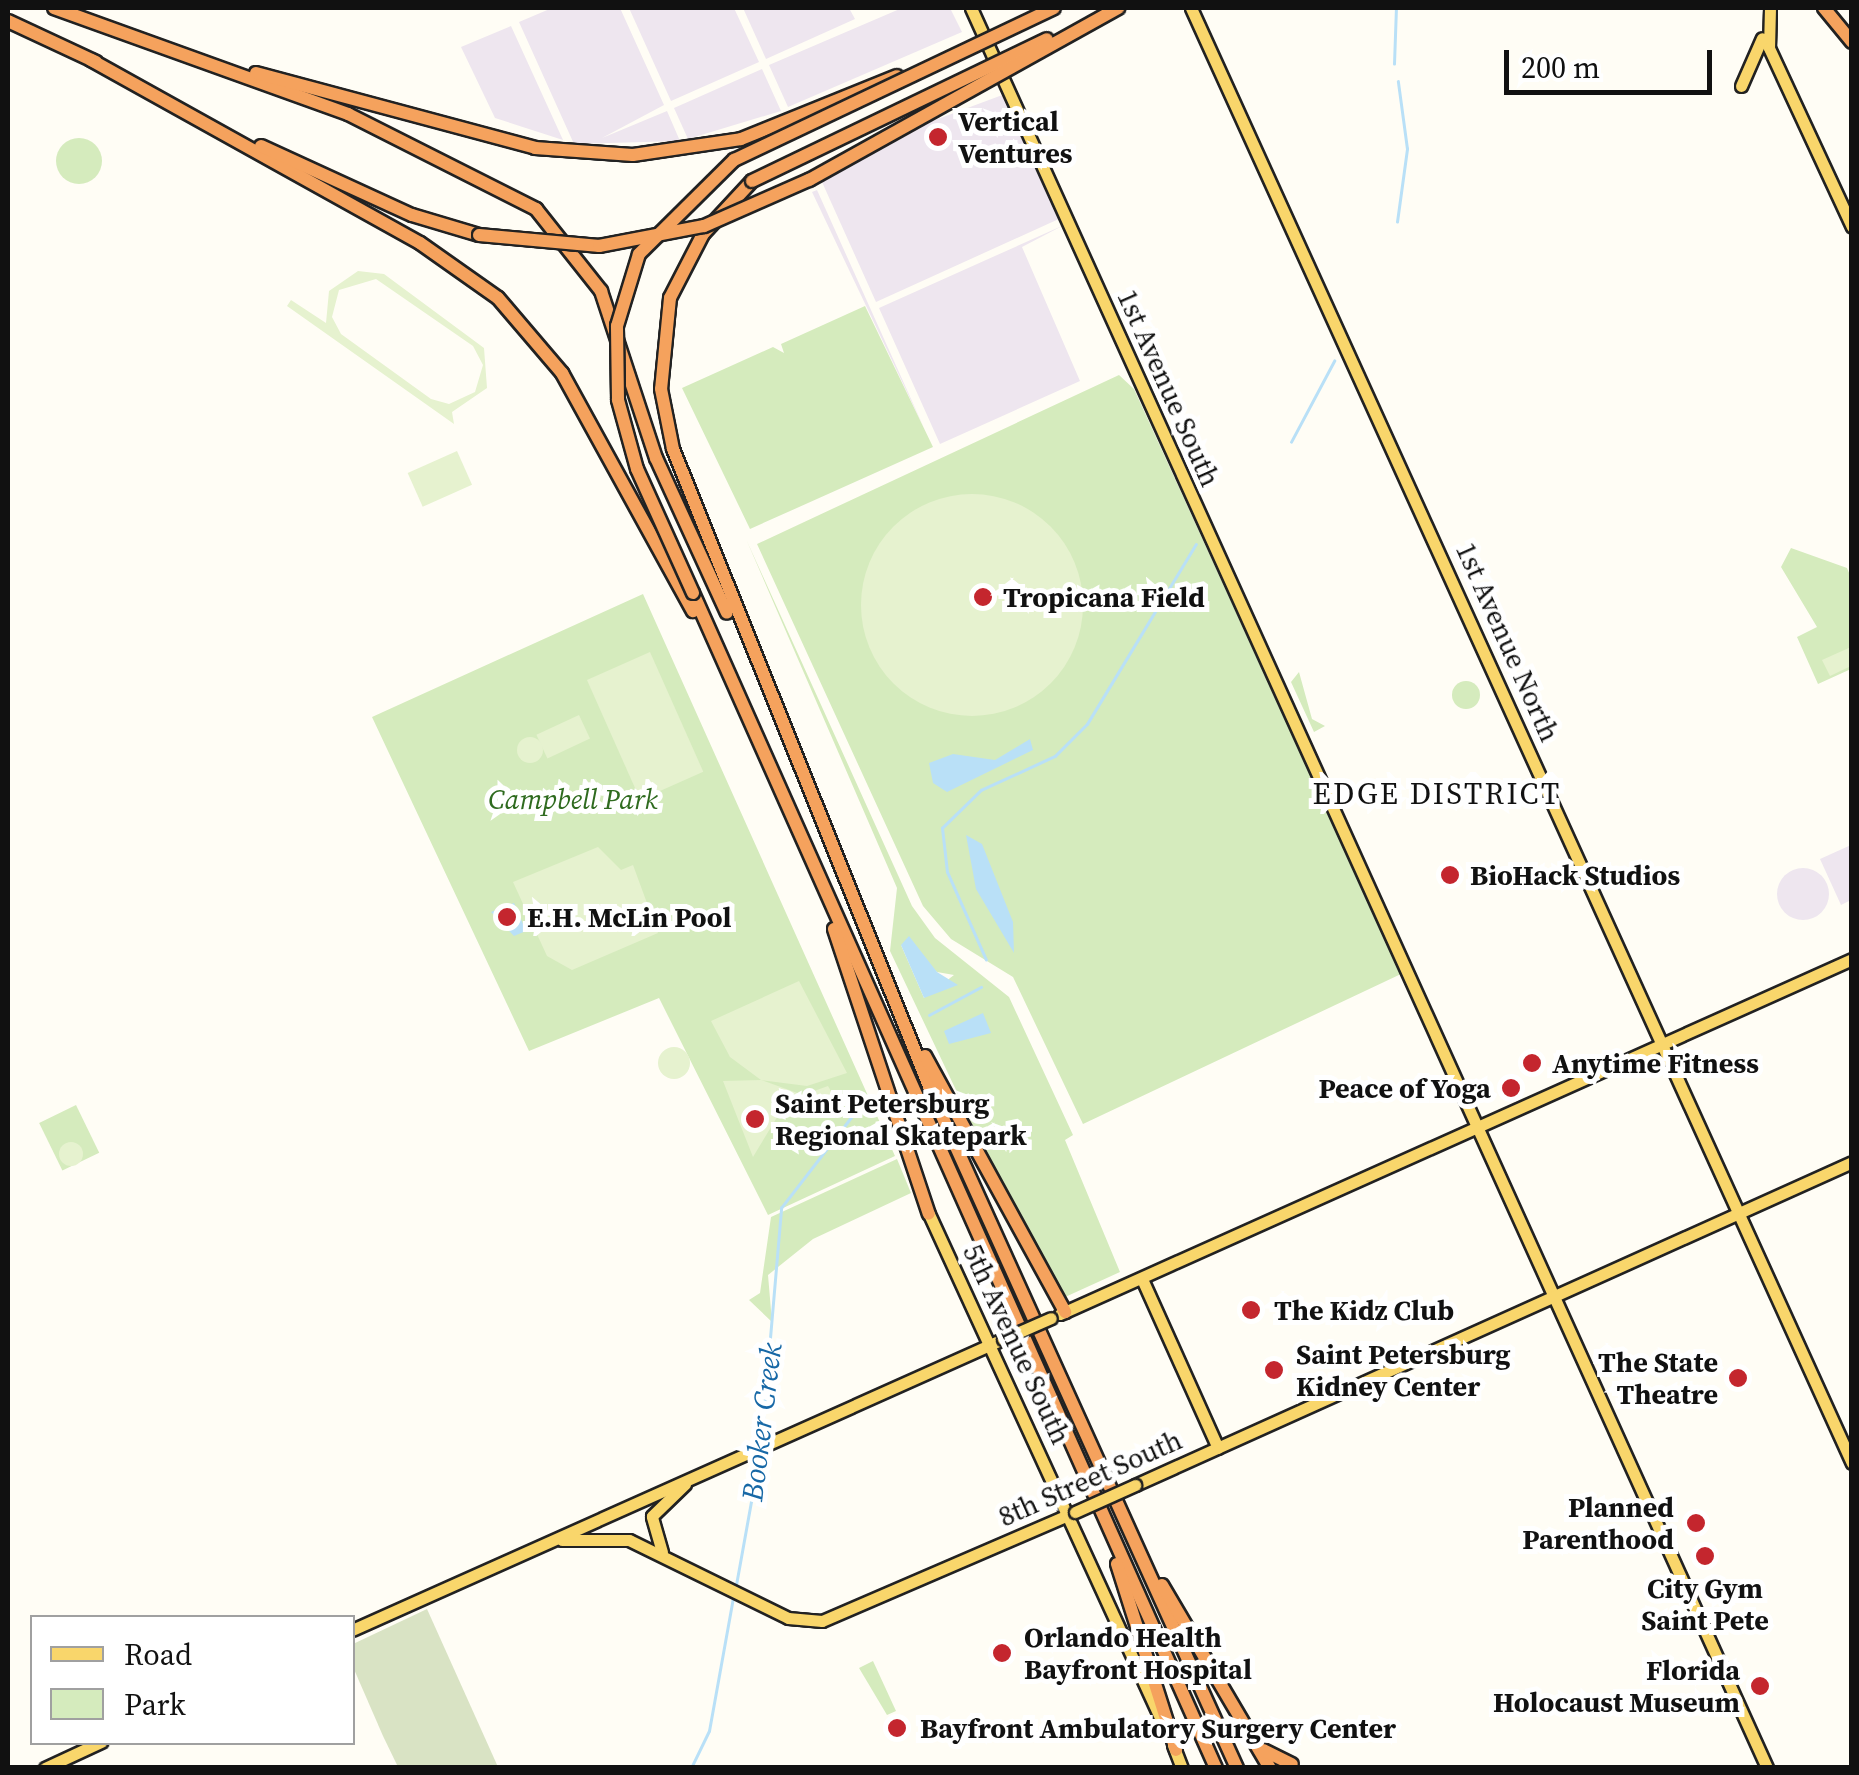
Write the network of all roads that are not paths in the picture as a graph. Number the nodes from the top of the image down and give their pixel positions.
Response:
1 (54, 8) edge
2 (970, 8) edge
3 (1054, 8) edge
4 (1119, 8) edge
5 (1191, 8) edge
6 (1824, 8) edge
7 (1769, 11) edge
8 (8, 21) edge
9 (105, 29) junction
10 (1852, 42) edge
11 (943, 58) junction
12 (91, 60) junction
13 (1741, 86) dead end
14 (1852, 227) edge
15 (718, 582) junction
16 (689, 595) junction
17 (828, 907) junction
18 (1852, 959) edge
19 (899, 1009) junction
20 (1662, 1044) junction
21 (1477, 1128) junction
22 (1852, 1162) edge
23 (1738, 1212) junction
24 (929, 1214) joint
25 (1142, 1279) junction
26 (1553, 1296) junction
27 (1058, 1315) junction
28 (997, 1342) junction
29 (1218, 1448) junction
30 (1852, 1463) edge
31 (706, 1470) junction
32 (1119, 1508) junction
33 (1071, 1514) junction
34 (1100, 1514) junction
35 (546, 1542) junction
36 (666, 1558) junction
37 (355, 1629) edge
38 (95, 1745) edge
39 (1259, 1748) junction
40 (1176, 1750) junction
41 (1234, 1762) edge
42 (1292, 1764) dead end
43 (1215, 1765) edge
44 (45, 1768) edge
45 (1182, 1768) edge
46 (1270, 1768) edge
47 (1766, 1768) edge

1 - 9 highway
2 - 21 main road, 1st Avenue South
3 - 11 highway, bridge
4 - 12 highway, bridge
4 - 15 highway, bridge
5 - 20 main road, 1st Avenue North
6 - 10 highway
7 - 13 main road
7 - 14 main road
8 - 12 highway
9 - 11 highway, bridge
9 - 15 highway
11 - 16 highway, bridge
12 - 16 highway
15 - 19 highway
16 - 17 highway
17 - 24 highway
17 - 34 highway
18 - 20 main road
19 - 27 highway
19 - 32 highway
20 - 21 main road
20 - 23 main road, 1st Avenue North
21 - 25 main road
21 - 26 main road, 1st Avenue South
22 - 23 main road, 8th Street South
23 - 26 main road, 8th Street South
23 - 30 main road, 1st Avenue North
24 - 28 main road, 5th Avenue South
25 - 27 main road
25 - 29 main road
26 - 29 main road, 8th Street South
26 - 47 main road, 1st Avenue South
27 - 28 main road, bridge
28 - 31 main road
28 - 33 main road, 5th Avenue South
29 - 33 main road, 8th Street South, bridge
31 - 35 main road
31 - 36 main road
32 - 39 highway
32 - 41 highway
33 - 36 main road, 8th Street South
33 - 40 main road, 5th Avenue South
34 - 40 highway
34 - 43 highway
35 - 36 main road, 8th Street South
35 - 37 main road
38 - 44 main road
39 - 42 highway
39 - 46 highway
40 - 45 main road, 5th Avenue South

